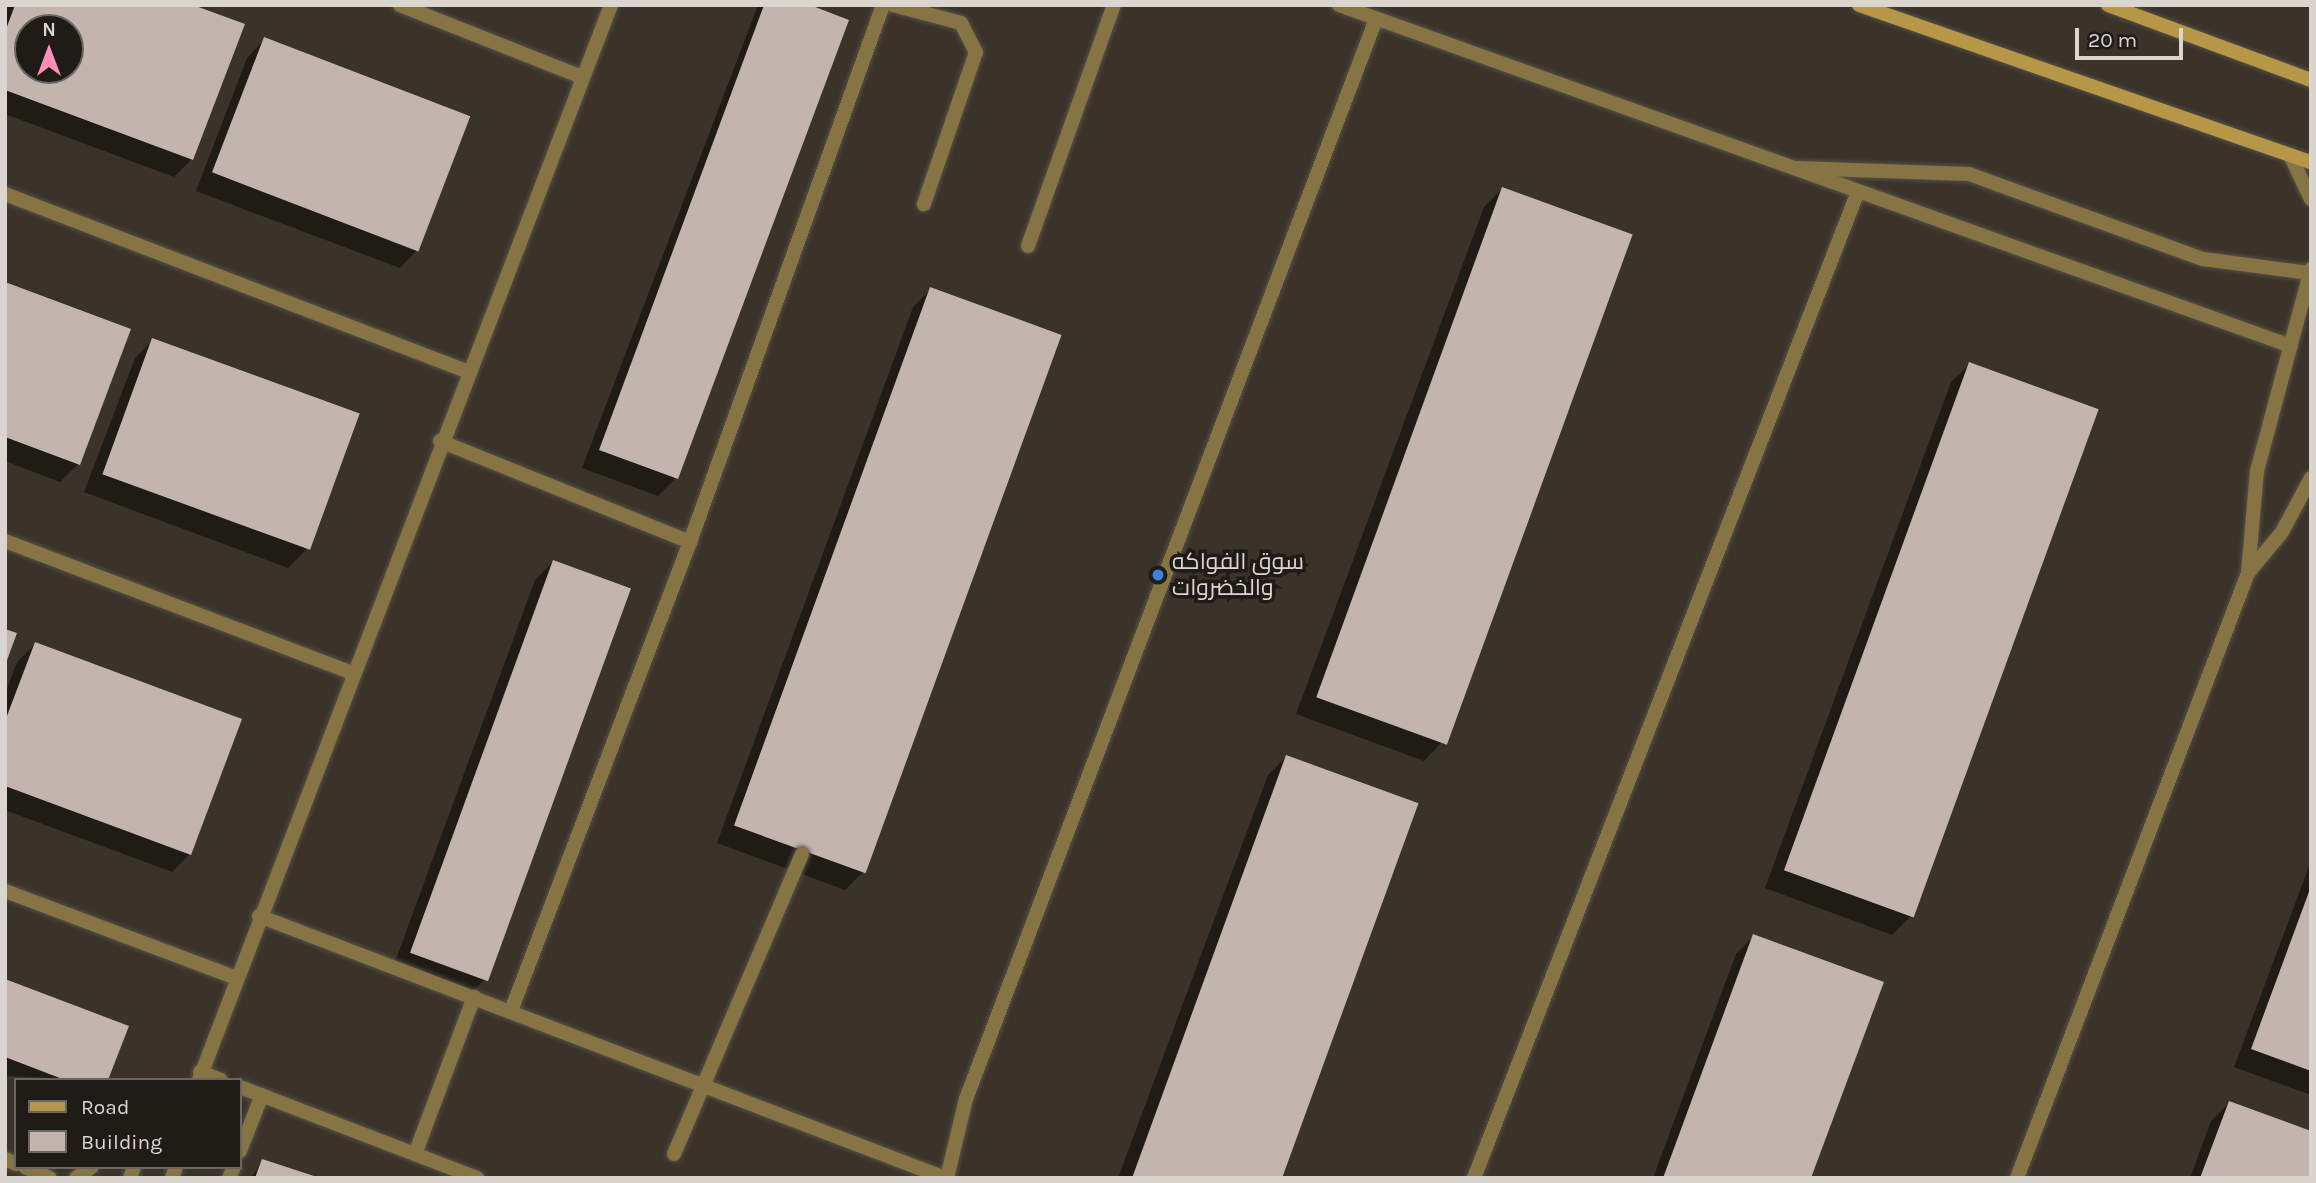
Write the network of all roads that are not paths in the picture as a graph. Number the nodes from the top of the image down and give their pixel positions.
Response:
1 (400, 5) edge
2 (611, 5) edge
3 (883, 5) edge
4 (893, 5) edge
5 (1114, 5) edge
6 (1339, 5) edge
7 (1859, 5) edge
8 (2108, 5) edge
9 (1376, 19) junction
10 (582, 77) junction
11 (2311, 79) edge
12 (2290, 155) junction
13 (2311, 162) edge
14 (1785, 168) junction
15 (5, 194) edge
16 (1857, 194) junction
17 (2311, 199) edge
18 (924, 204) dead end
19 (1028, 246) dead end
20 (2310, 271) edge
21 (2291, 346) junction
22 (466, 371) junction
23 (440, 441) junction
24 (2311, 478) edge
25 (5, 541) edge
26 (690, 542) junction
27 (2248, 573) junction
28 (352, 673) junction
29 (802, 853) dead end
30 (5, 891) edge
31 (259, 916) junction
32 (236, 978) junction
33 (474, 997) junction
34 (512, 1011) junction
35 (197, 1077) edge
36 (704, 1084) junction
37 (242, 1088) edge
38 (262, 1095) junction
39 (242, 1146) edge
40 (415, 1154) junction
41 (674, 1154) dead end
42 (30, 1169) edge
43 (50, 1178) edge
44 (477, 1178) edge
45 (946, 1178) edge
46 (1474, 1178) edge
47 (2017, 1178) edge

1 - 10 lane
2 - 10 lane
3 - 26 lane
4 - 18 lane
5 - 19 lane
6 - 9 lane
7 - 12 street
8 - 11 street
9 - 14 lane
9 - 45 lane
10 - 22 lane
12 - 13 street
12 - 17 lane
14 - 16 lane
14 - 20 lane
15 - 22 lane
16 - 21 lane
16 - 46 lane
20 - 21 lane
21 - 27 lane
22 - 23 lane
23 - 26 lane
23 - 28 lane
24 - 27 lane
25 - 28 lane
26 - 34 lane
27 - 47 lane
28 - 31 lane
29 - 36 lane
30 - 32 lane
31 - 32 lane
31 - 33 lane
32 - 35 lane
33 - 34 lane
33 - 40 lane
34 - 36 lane
36 - 41 lane
36 - 45 lane
37 - 38 lane
38 - 39 lane
38 - 40 lane
40 - 44 lane
42 - 43 lane

